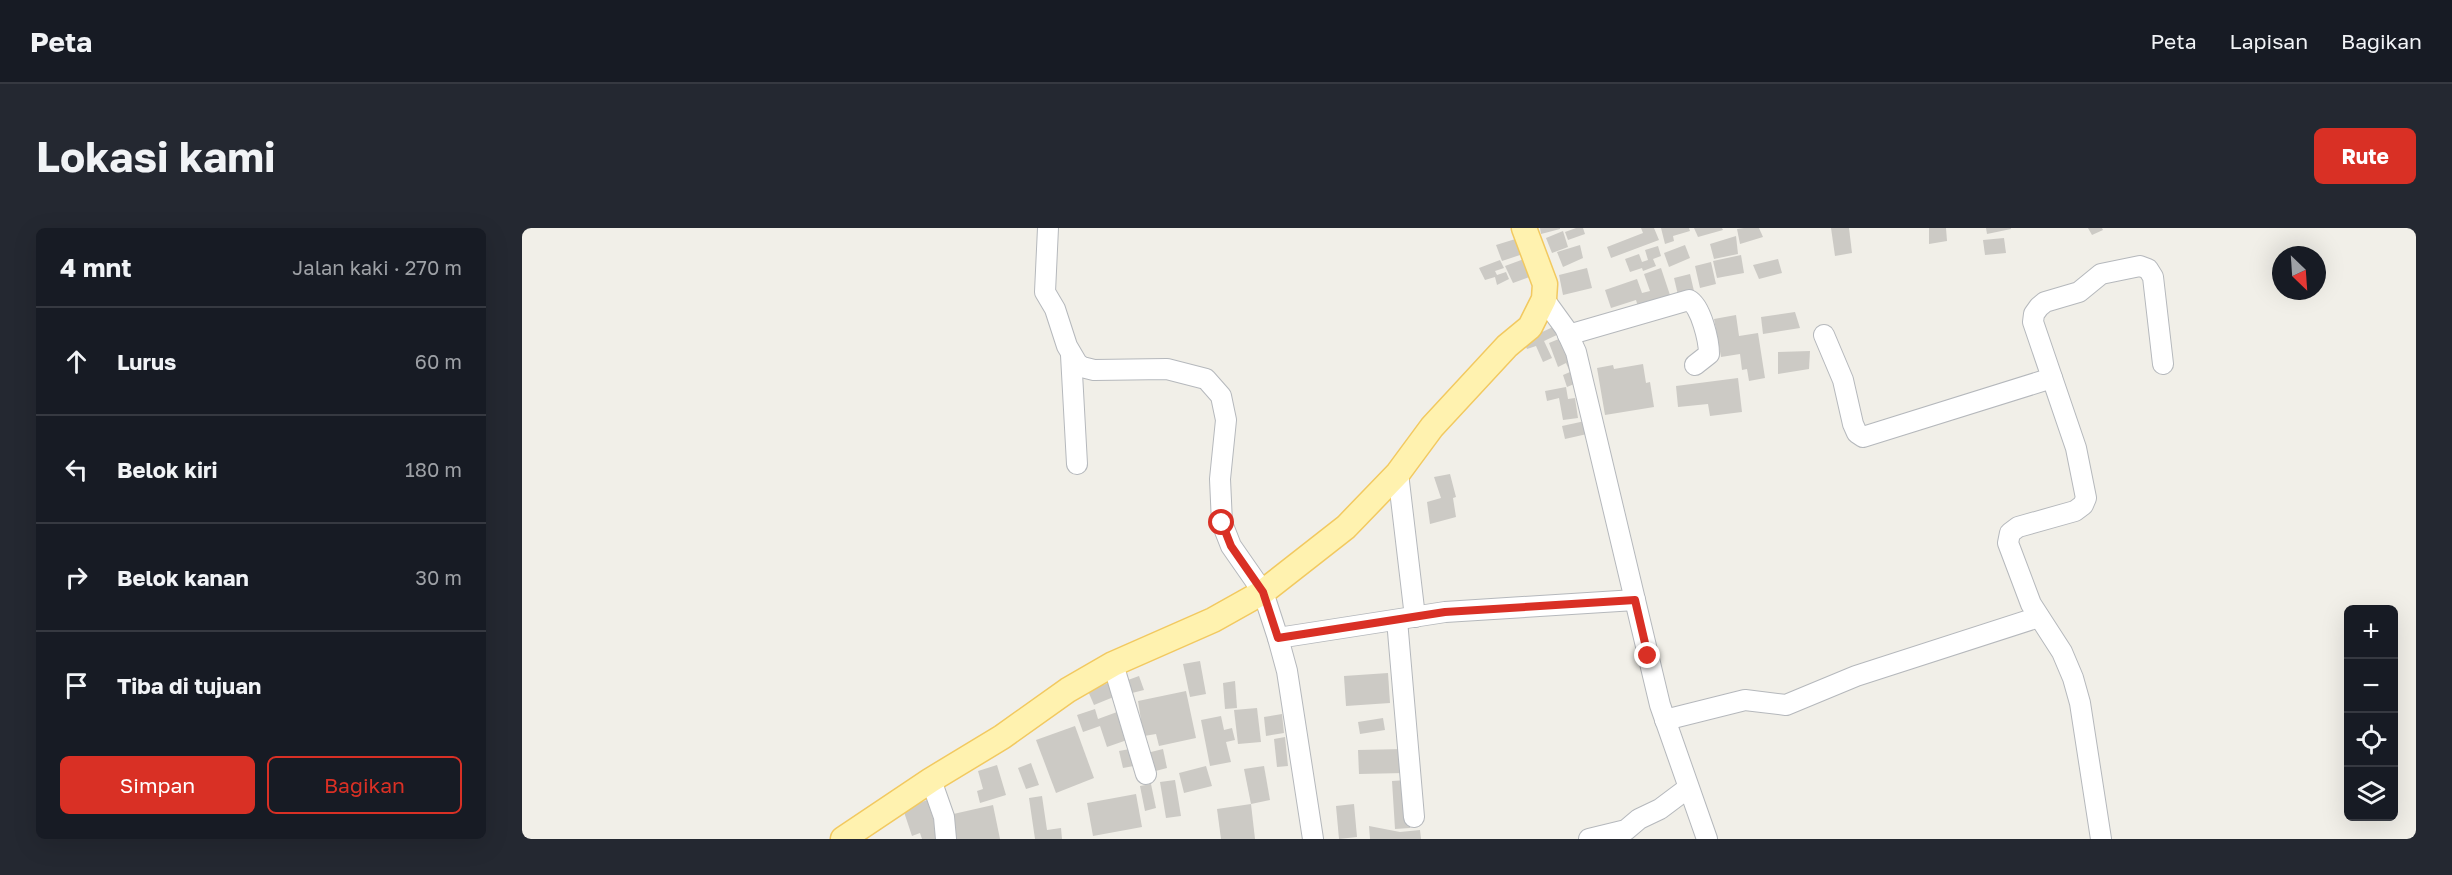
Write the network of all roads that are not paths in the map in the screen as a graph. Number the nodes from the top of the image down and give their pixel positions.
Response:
1 (1048, 228) edge
2 (1524, 228) edge
3 (1544, 299) junction
4 (1568, 335) junction
5 (1824, 335) dead end
6 (1071, 355) junction
7 (2163, 364) dead end
8 (1695, 365) dead end
9 (2052, 378) junction
10 (1077, 464) dead end
11 (1398, 473) junction
12 (1263, 592) junction
13 (1635, 600) junction
14 (2039, 616) junction
15 (1406, 618) junction
16 (1278, 638) junction
17 (1113, 664) junction
18 (1665, 720) junction
19 (1146, 774) dead end
20 (931, 780) junction
21 (1688, 788) junction
22 (1413, 817) dead end
23 (843, 839) edge
24 (946, 839) edge
25 (1313, 839) edge
26 (1589, 839) edge
27 (1707, 839) edge
28 (2101, 839) edge

1 - 6 street
2 - 3 main road
3 - 4 street
3 - 11 main road
4 - 8 street
4 - 13 street
5 - 9 street
6 - 10 street
6 - 12 street
7 - 9 street
9 - 14 street
11 - 12 main road
11 - 15 street
12 - 16 street
12 - 17 main road
13 - 15 street
13 - 18 street
14 - 18 street
14 - 28 street
15 - 16 street
15 - 22 street
16 - 25 street
17 - 19 street
17 - 20 main road
18 - 21 street
20 - 23 main road
20 - 24 street
21 - 26 street
21 - 27 street

